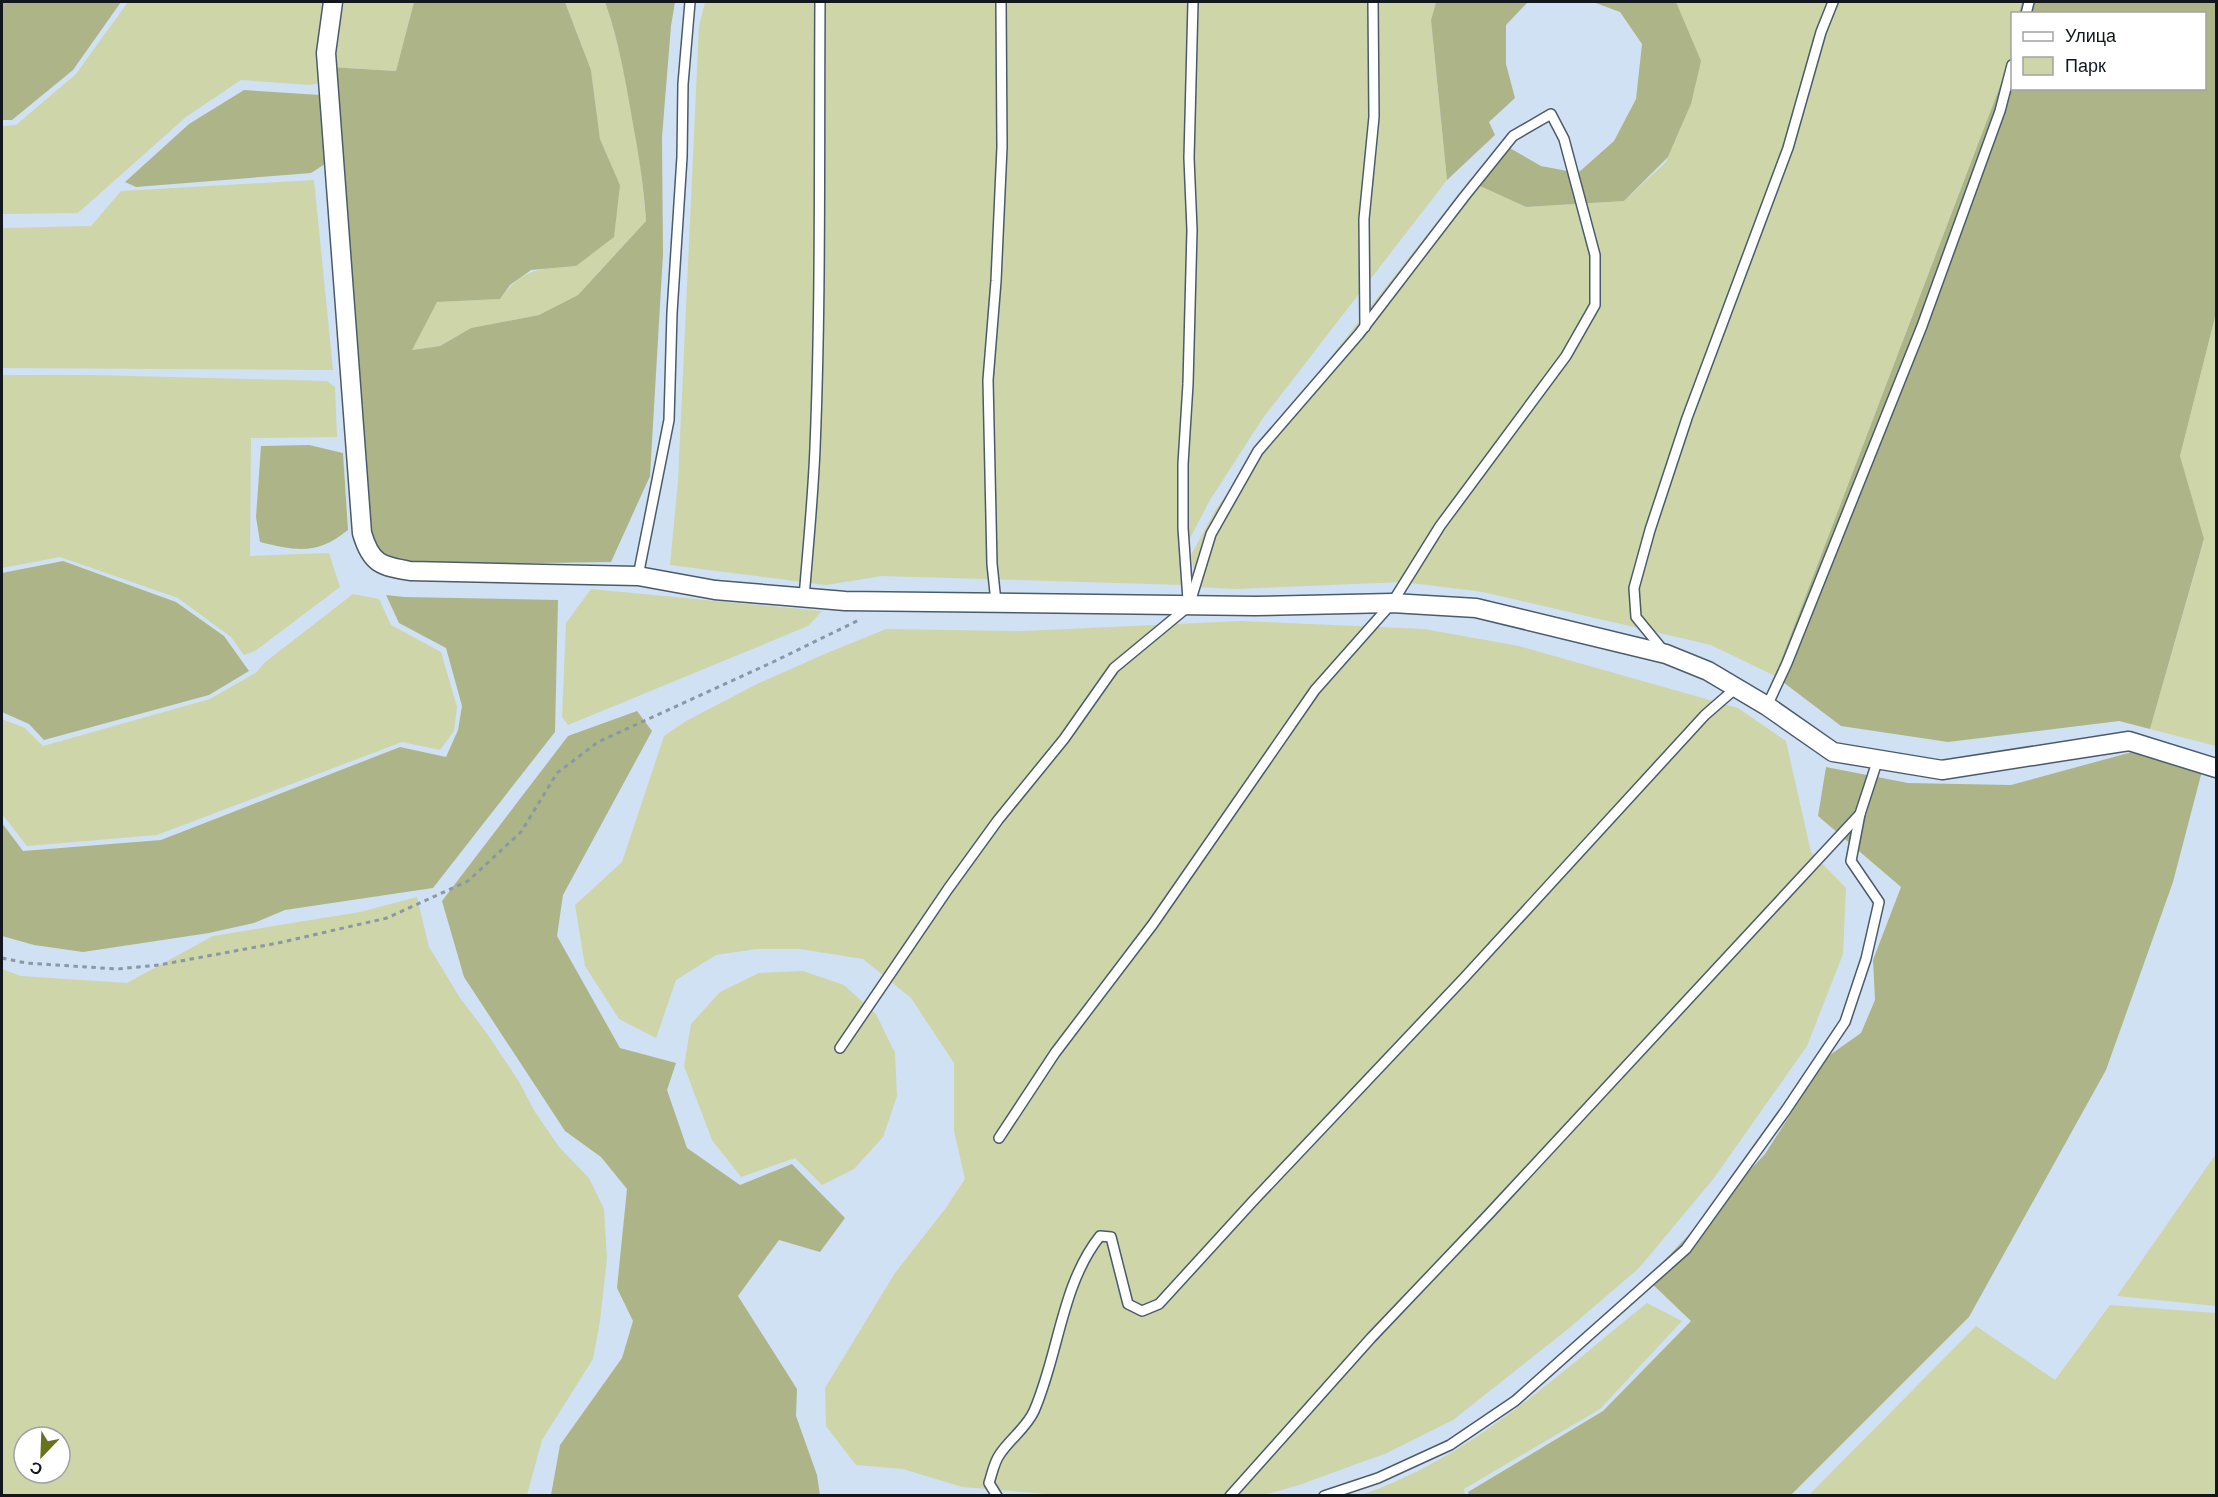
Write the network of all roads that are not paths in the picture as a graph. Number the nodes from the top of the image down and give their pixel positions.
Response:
1 (333, 2) edge
2 (690, 2) edge
3 (820, 2) edge
4 (1001, 2) edge
5 (1193, 2) edge
6 (1373, 2) edge
7 (1833, 2) edge
8 (2011, 72) edge
9 (1365, 327) junction
10 (638, 576) junction
11 (804, 598) junction
12 (996, 602) junction
13 (1392, 603) junction
14 (1189, 606) junction
15 (1666, 654) junction
16 (1736, 688) junction
17 (1767, 706) junction
18 (1878, 759) junction
19 (2217, 768) edge
20 (1860, 814) junction
21 (840, 1048) dead end
22 (999, 1138) dead end
23 (997, 1496) edge
24 (1230, 1496) edge
25 (1324, 1496) edge

1 - 10 street
2 - 10 lane
3 - 11 lane
4 - 12 lane
5 - 14 lane
6 - 9 lane
7 - 15 lane
8 - 17 lane
9 - 13 lane
9 - 14 lane
10 - 11 street
11 - 12 street
12 - 14 street
13 - 14 street
13 - 15 street
13 - 22 lane
14 - 21 lane
15 - 16 street
16 - 17 street
16 - 23 lane
17 - 18 street
18 - 19 street
18 - 20 lane
20 - 24 lane
20 - 25 lane

